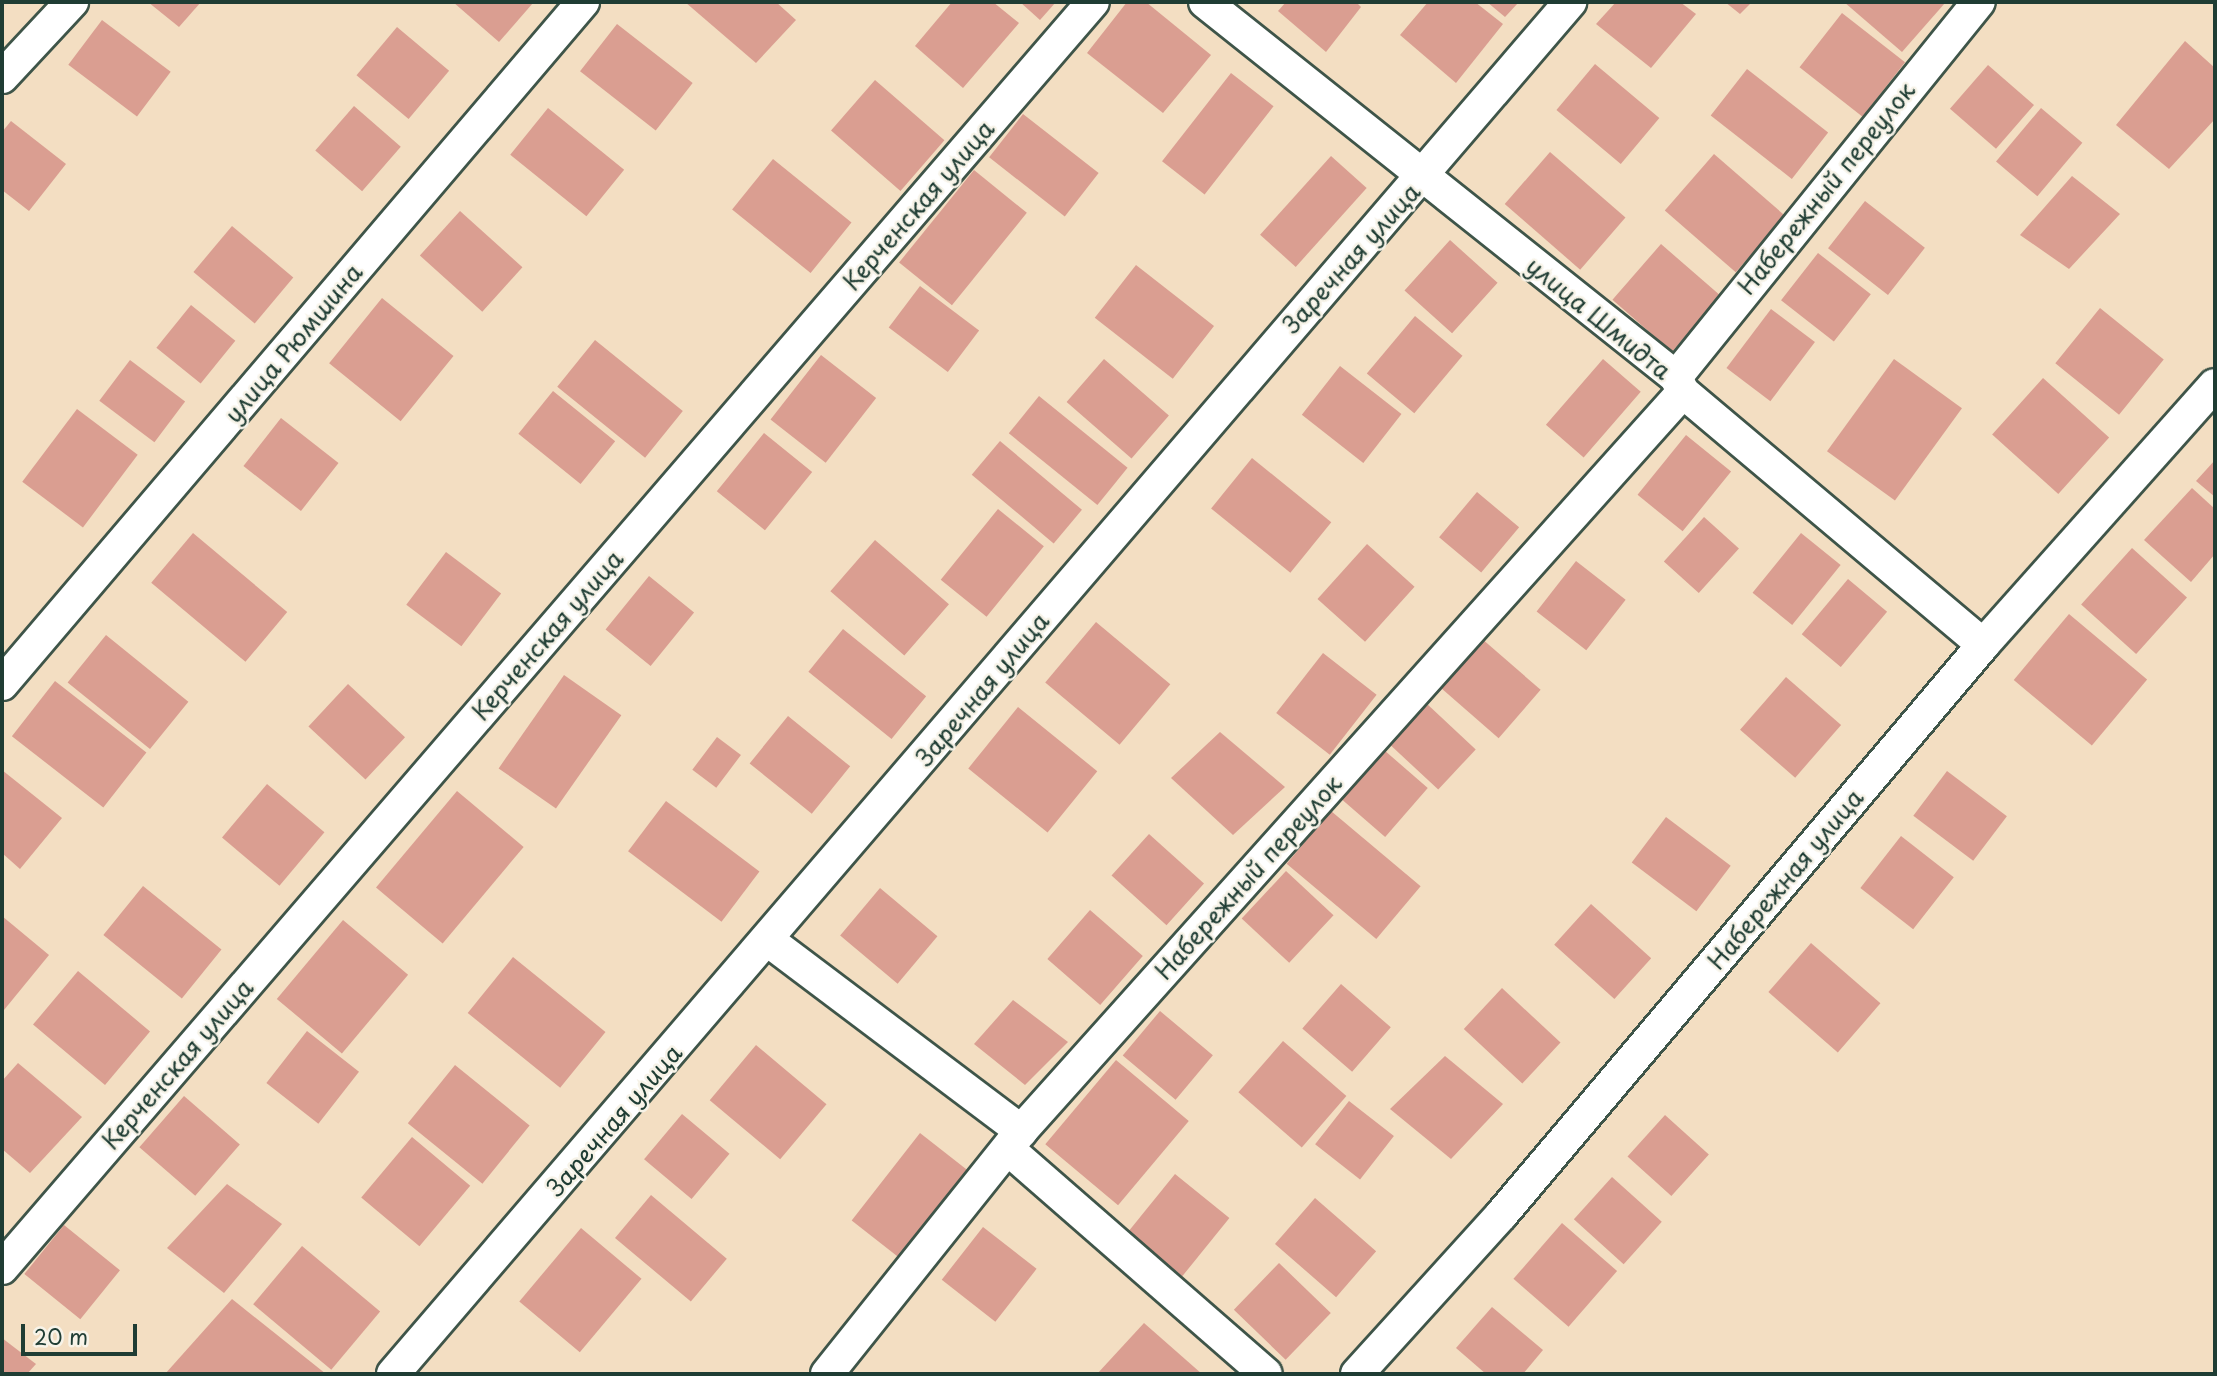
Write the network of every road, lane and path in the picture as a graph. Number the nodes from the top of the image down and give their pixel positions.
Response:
1 (72, 2) edge
2 (583, 2) edge
3 (1093, 2) edge
4 (1205, 2) edge
5 (1570, 2) edge
6 (1979, 2) edge
7 (2, 78) edge
8 (1422, 177) junction
9 (1680, 385) junction
10 (2215, 385) edge
11 (1983, 645) junction
12 (2, 684) edge
13 (769, 941) junction
14 (1015, 1140) junction
15 (2, 1268) edge
16 (393, 1374) edge
17 (827, 1374) edge
18 (1266, 1374) edge
19 (1357, 1374) edge

1 - 7 street
2 - 12 street, улица Рюмшина
3 - 15 street, Керченская улица
4 - 8 street, улица Шмидта
5 - 8 street, Заречная улица
6 - 9 street, Набережный переулок
8 - 9 street, улица Шмидта
8 - 13 street, Заречная улица
9 - 11 street, улица Шмидта
9 - 14 street, Набережный переулок
10 - 11 street, Набережная улица
11 - 19 street, Набережная улица
13 - 14 street
13 - 16 street, Заречная улица
14 - 17 street, Набережный переулок
14 - 18 street

